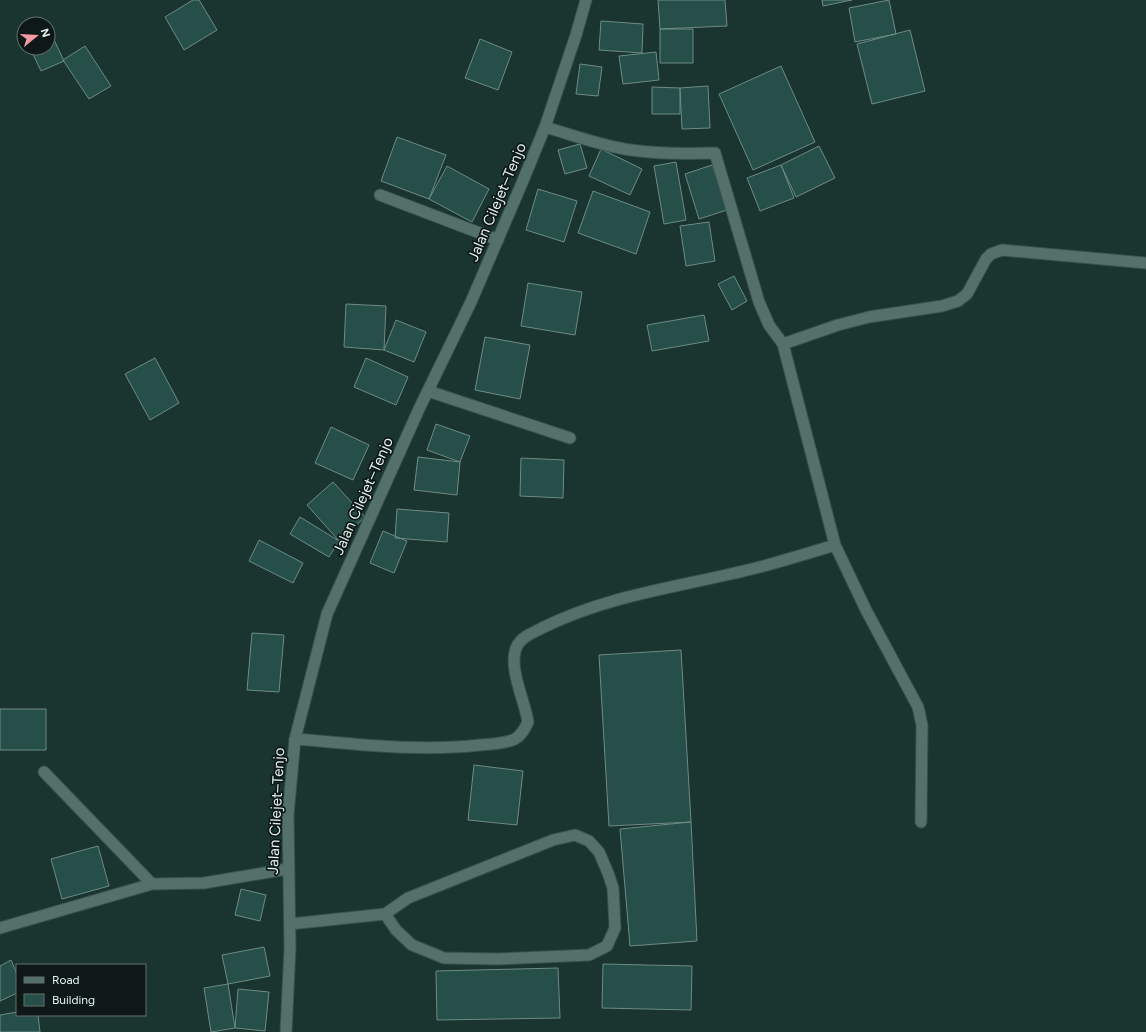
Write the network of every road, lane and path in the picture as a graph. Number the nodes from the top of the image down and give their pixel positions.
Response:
1 (586, 0) edge
2 (545, 127) junction
3 (380, 195) dead end
4 (498, 240) junction
5 (1146, 263) edge
6 (783, 344) junction
7 (428, 391) junction
8 (570, 438) dead end
9 (835, 545) junction
10 (295, 739) junction
11 (44, 772) dead end
12 (921, 822) dead end
13 (288, 869) junction
14 (152, 884) junction
15 (385, 914) junction
16 (290, 924) junction
17 (0, 928) edge
18 (286, 1032) edge

1 - 2 street, Jalan Cilejet–Tenjo
2 - 4 street, Jalan Cilejet–Tenjo
2 - 6 street
3 - 4 street
4 - 7 street, Jalan Cilejet–Tenjo
5 - 6 street
6 - 9 street
7 - 8 street
7 - 10 street, Jalan Cilejet–Tenjo
9 - 10 street
9 - 12 street
10 - 13 street, Jalan Cilejet–Tenjo
11 - 14 street
13 - 14 street
13 - 16 street, Jalan Cilejet–Tenjo
14 - 17 street
15 - 15 street
15 - 16 street
16 - 18 street, Jalan Cilejet–Tenjo

